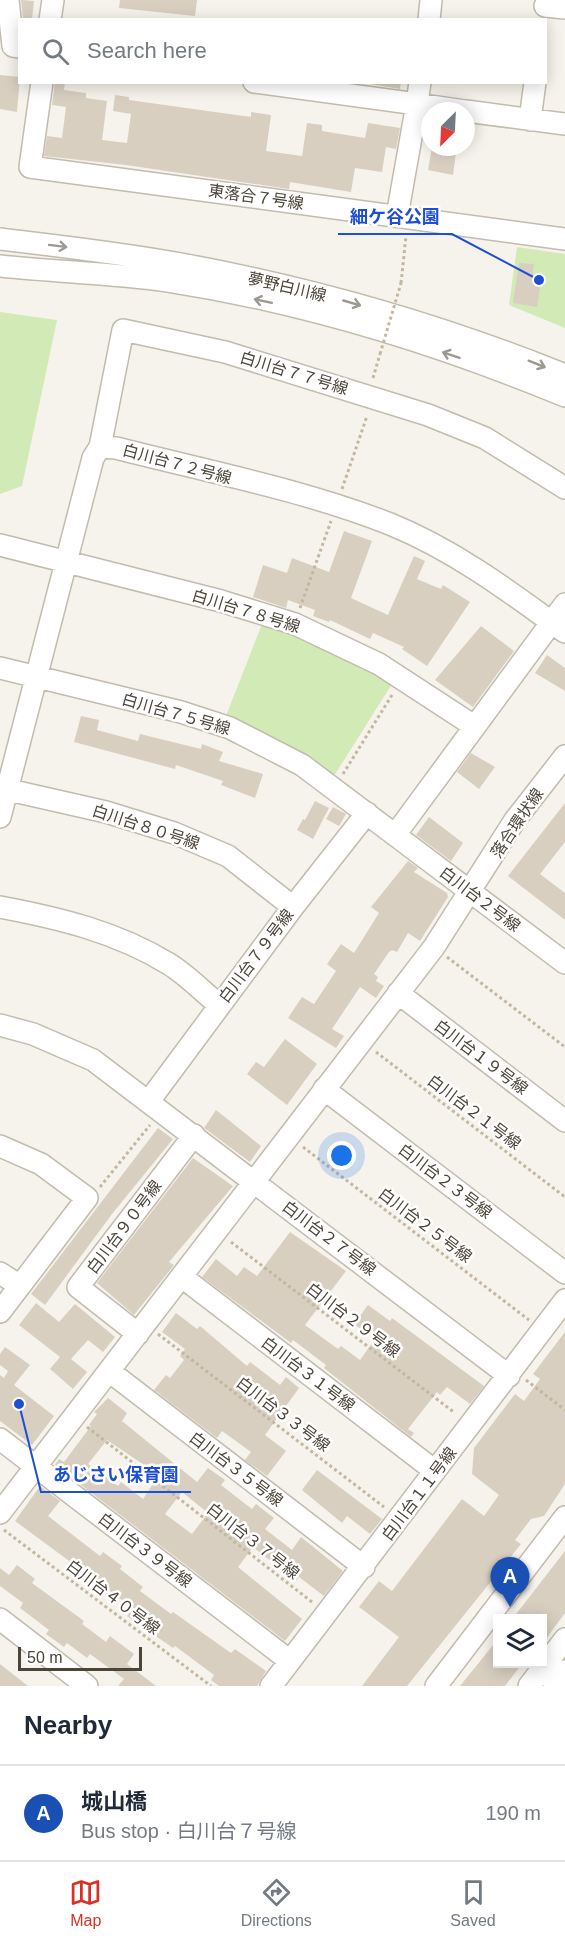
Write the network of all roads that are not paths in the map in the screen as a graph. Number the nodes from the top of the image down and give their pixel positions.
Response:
1 (9, 0) edge
2 (52, 0) edge
3 (431, 0) edge
4 (50, 18) edge
5 (429, 18) edge
6 (18, 47) edge
7 (42, 84) edge
8 (269, 84) edge
9 (420, 84) edge
10 (535, 84) edge
11 (417, 104) junction
12 (421, 105) edge
13 (475, 112) edge
14 (530, 120) junction
15 (565, 124) edge
16 (397, 216) junction
17 (0, 238) edge
18 (565, 239) edge
19 (0, 266) edge
20 (565, 375) edge
21 (565, 396) edge
22 (100, 447) junction
23 (565, 488) edge
24 (0, 545) edge
25 (67, 562) junction
26 (565, 604) edge
27 (558, 627) edge
28 (0, 668) edge
29 (37, 677) junction
30 (474, 726) junction
31 (565, 756) edge
32 (4, 789) edge
33 (367, 813) junction
34 (0, 817) edge
35 (395, 835) junction
36 (470, 891) junction
37 (286, 901) junction
38 (0, 907) edge
39 (565, 963) edge
40 (398, 993) junction
41 (212, 1000) junction
42 (0, 1025) edge
43 (324, 1089) junction
44 (149, 1101) junction
45 (565, 1121) edge
46 (194, 1135) junction
47 (0, 1146) edge
48 (255, 1182) junction
49 (0, 1273) edge
50 (565, 1274) edge
51 (182, 1277) junction
52 (20, 1287) junction
53 (565, 1300) edge
54 (0, 1312) edge
55 (145, 1331) junction
56 (109, 1371) junction
57 (511, 1373) junction
58 (0, 1439) edge
59 (36, 1467) junction
60 (435, 1471) junction
61 (0, 1513) edge
62 (565, 1517) edge
63 (364, 1567) junction
64 (0, 1619) edge
65 (565, 1639) edge
66 (290, 1661) junction
67 (565, 1671) edge
68 (87, 1686) edge
69 (271, 1686) edge
70 (436, 1686) edge
71 (529, 1686) edge
72 (554, 1686) edge

1 - 6 street
2 - 4 street
3 - 5 street
7 - 16 street, 東落合７号線
8 - 11 street
9 - 11 street
10 - 14 street
11 - 12 street
11 - 16 street
13 - 14 street
14 - 15 street
16 - 18 street, 東落合７号線
17 -> 20 street, 夢野白川線
21 -> 19 street, 夢野白川線
22 - 23 street, 白川台７７号線
22 - 25 street, 白川台７２号線
22 - 27 street, 白川台７２号線
24 - 25 street, 白川台７８号線
25 - 29 street, 白川台７２号線
25 - 30 street, 白川台７８号線
26 - 27 street
27 - 30 street
28 - 29 street, 白川台７５号線
29 - 32 street, 白川台７２号線
29 - 33 street, 白川台７５号線
30 - 35 street
31 - 36 street, 落合環状線
32 - 34 street, 白川台７２号線
32 - 37 street, 白川台８０号線
33 - 35 street, 白川台２号線
33 - 37 street, 白川台７９号線
35 - 36 street, 白川台２号線
36 - 39 street, 白川台２号線
36 - 40 street, 落合環状線
37 - 41 street, 白川台７９号線
38 - 41 street
40 - 43 street, 落合環状線
40 - 45 street, 白川台１９号線
41 - 44 street, 白川台７９号線
42 - 44 street, 白川台２７号線
43 - 48 street, 落合環状線
43 - 50 street, 白川台２３号線
44 - 46 street, 白川台２７号線
46 - 48 street, 白川台２７号線
46 - 55 street, 白川台９０号線
47 - 52 street
48 - 51 street, 落合環状線
48 - 57 street, 白川台２７号線
49 - 52 street
51 - 55 street, 落合環状線
51 - 60 street, 白川台３１号線
52 - 54 street
53 - 57 street, 白川台１１号線
55 - 56 street, 落合環状線
56 - 59 street, 落合環状線
56 - 63 street, 白川台３５号線
57 - 60 street, 白川台１１号線
58 - 59 street, 白川台３９号線
59 - 61 street, 落合環状線
59 - 66 street, 白川台３９号線
60 - 63 street, 白川台１１号線
62 - 70 street
63 - 66 street, 白川台１１号線
64 - 68 street
65 - 71 street
66 - 69 street, 白川台１１号線
67 - 72 street

